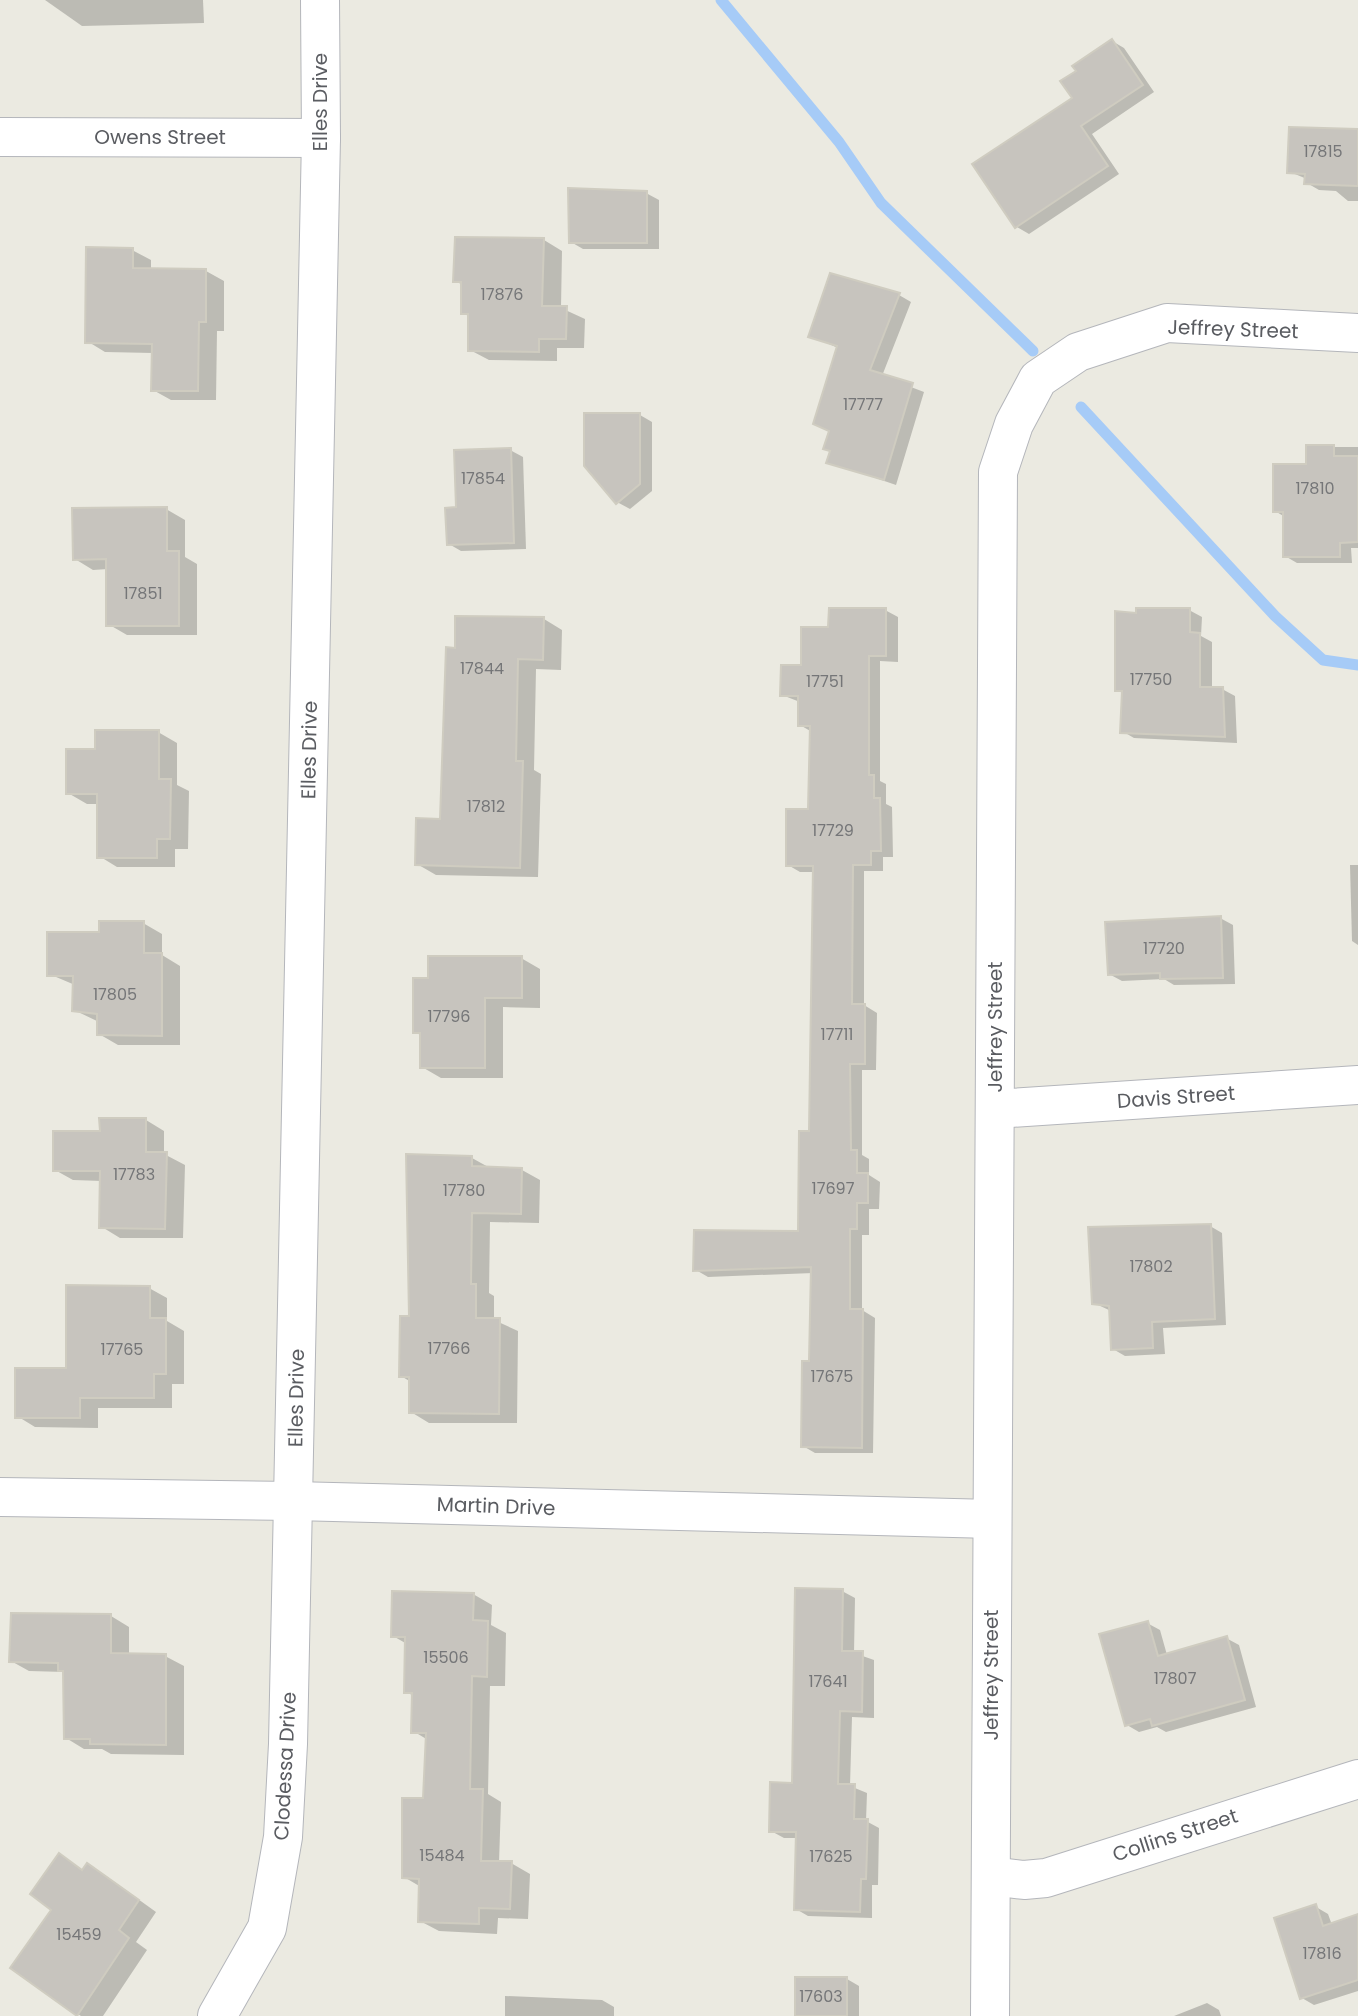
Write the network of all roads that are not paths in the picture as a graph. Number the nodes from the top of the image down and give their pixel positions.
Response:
1 (320, 0) edge
2 (0, 137) edge
3 (321, 138) junction
4 (1358, 333) edge
5 (1358, 1085) edge
6 (995, 1109) junction
7 (0, 1497) edge
8 (294, 1501) junction
9 (992, 1519) junction
10 (1358, 1779) edge
11 (991, 1876) junction
12 (217, 2016) edge
13 (990, 2016) edge

1 - 3 street, Elles Drive
2 - 3 street, Owens Street
3 - 8 street, Elles Drive
4 - 6 street, Jeffrey Street
5 - 6 street, Davis Street
6 - 9 street, Jeffrey Street
7 - 8 street, Martin Drive
8 - 9 street, Martin Drive
8 - 12 street, Clodessa Drive
9 - 11 street, Jeffrey Street
10 - 11 street, Collins Street
11 - 13 street, Jeffrey Street

